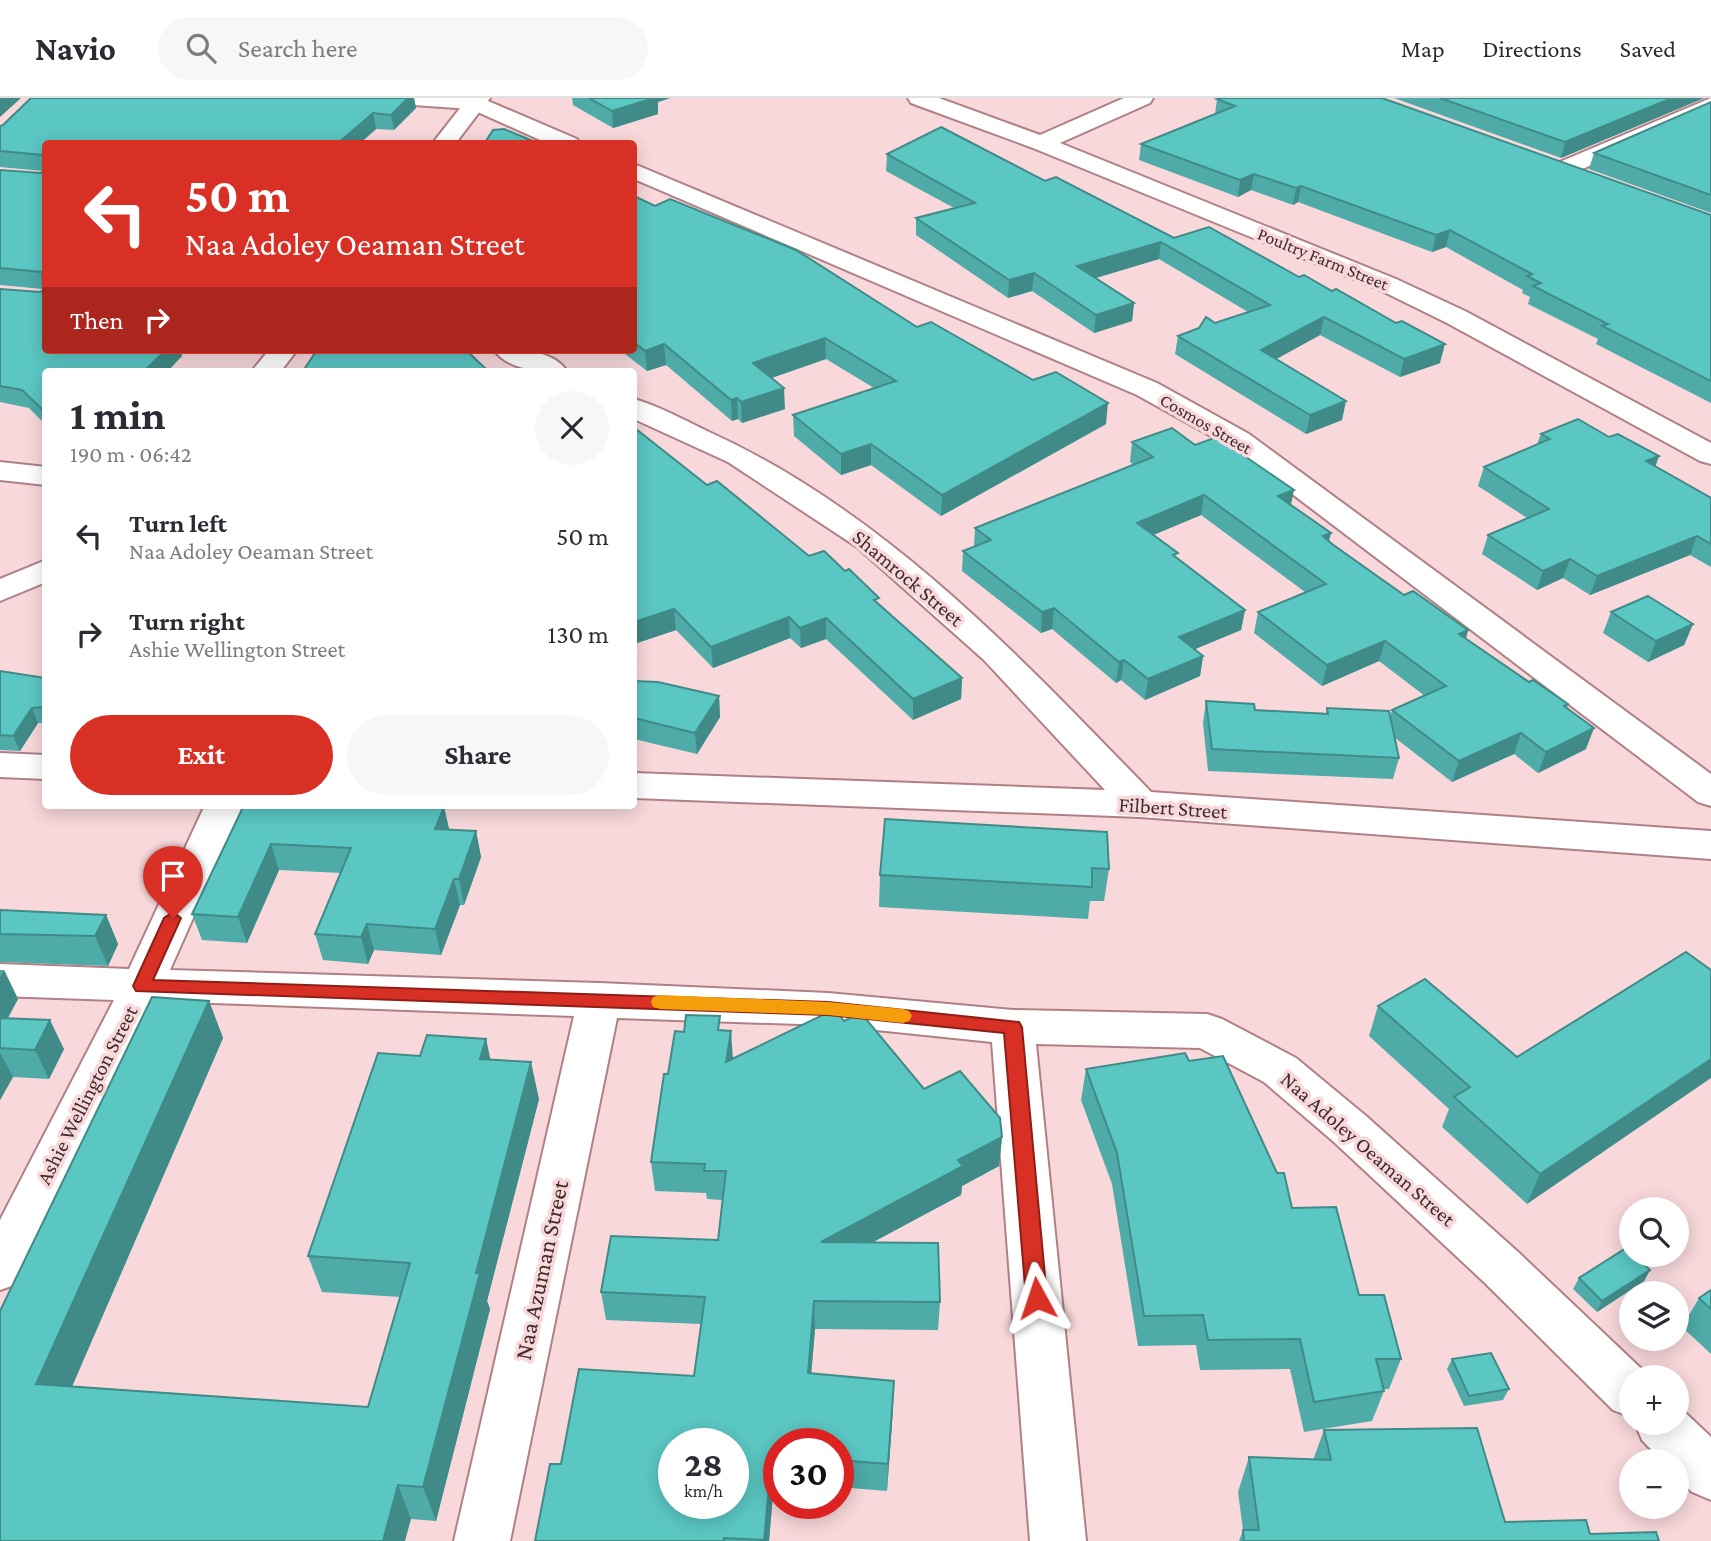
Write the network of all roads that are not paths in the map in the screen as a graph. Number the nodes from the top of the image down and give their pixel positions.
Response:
1 (399, 98) edge
2 (919, 98) edge
3 (1142, 98) edge
4 (1697, 98) edge
5 (477, 101) edge
6 (1711, 103) edge
7 (446, 140) edge
8 (560, 140) edge
9 (1041, 143) junction
10 (1537, 160) edge
11 (1563, 169) junction
12 (637, 172) edge
13 (1588, 178) edge
14 (280, 354) edge
15 (517, 354) edge
16 (268, 368) edge
17 (547, 368) edge
18 (637, 409) edge
19 (1711, 455) edge
20 (0, 471) edge
21 (42, 476) edge
22 (42, 572) edge
23 (0, 591) edge
24 (0, 765) edge
25 (42, 767) edge
26 (637, 786) edge
27 (1711, 793) edge
28 (1140, 804) junction
29 (222, 809) edge
30 (1711, 845) edge
31 (0, 980) edge
32 (142, 986) junction
33 (599, 999) junction
34 (1013, 1027) junction
35 (0, 1269) edge
36 (1619, 1381) edge
37 (1673, 1435) edge
38 (1711, 1474) edge
39 (482, 1541) edge
40 (1058, 1541) edge

1 - 5 street
2 - 9 street, Poultry Farm Street
3 - 9 street
4 - 6 street
5 - 7 street
5 - 8 street
6 - 11 street
9 - 19 street, Poultry Farm Street
10 - 11 street
11 - 13 street
12 - 27 street, Cosmos Street
14 - 16 street
15 - 17 street
18 - 28 street, Shamrock Street
20 - 21 street
22 - 23 street
24 - 25 street
26 - 28 street, Filbert Street
28 - 30 street, Filbert Street
29 - 32 street, Ashie Wellington Street
31 - 32 street, Naa Adoley Oeaman Street
32 - 33 street, Naa Adoley Oeaman Street
32 - 35 street, Ashie Wellington Street
33 - 34 street, Naa Adoley Oeaman Street
33 - 39 street, Naa Azuman Street
34 - 36 street, Naa Adoley Oeaman Street
34 - 40 street
37 - 38 street

